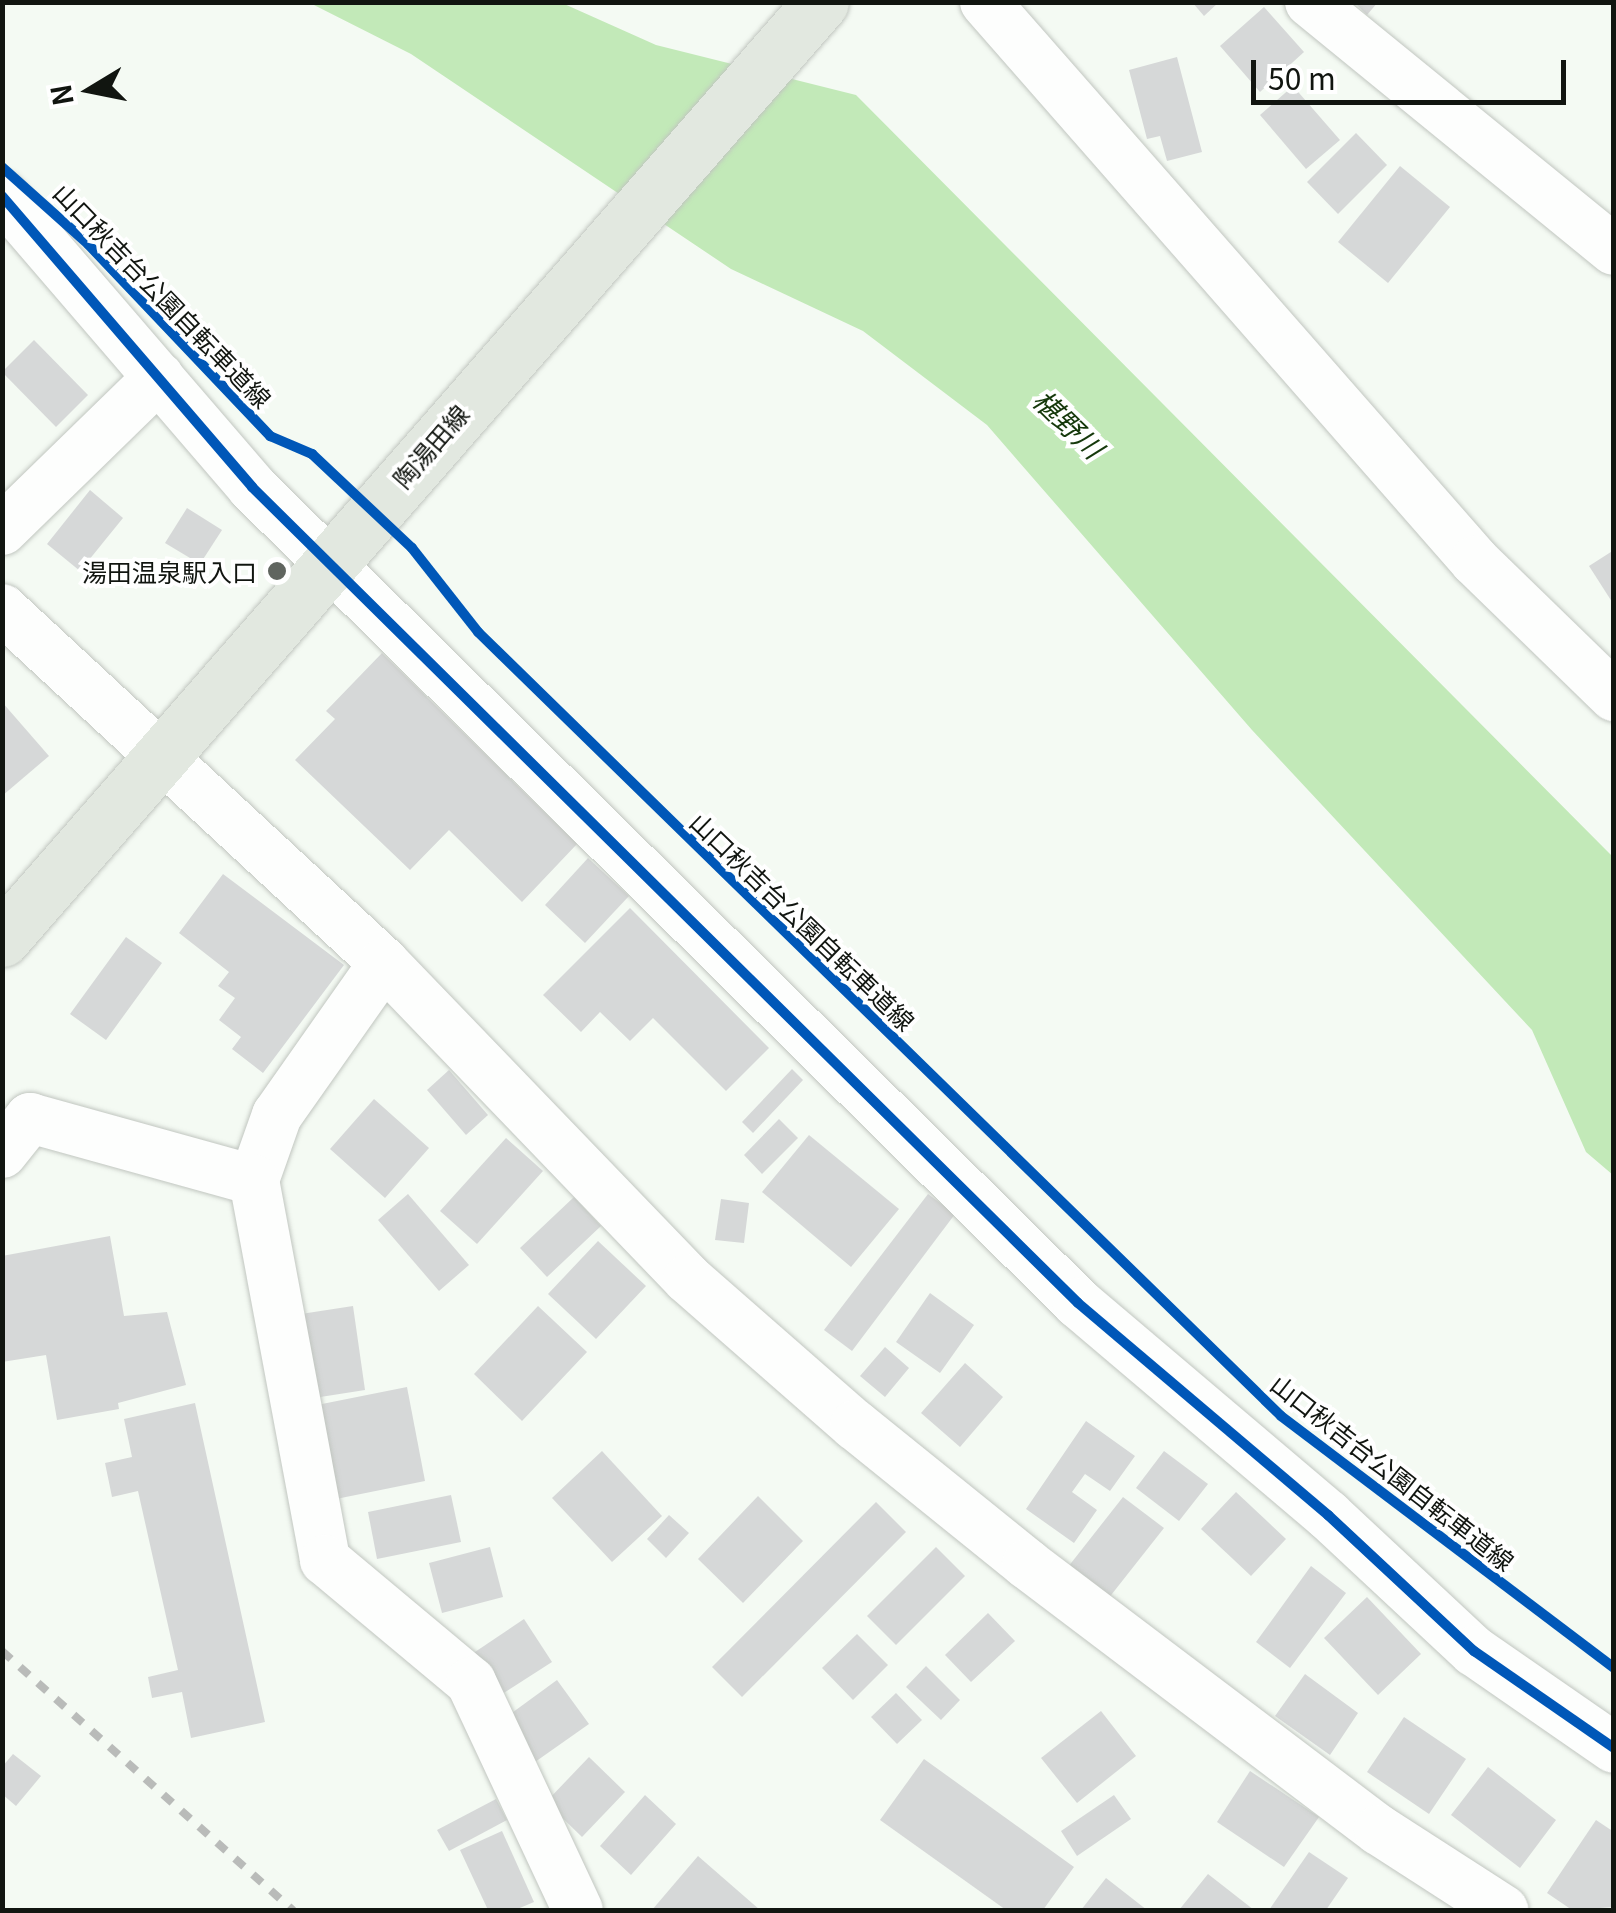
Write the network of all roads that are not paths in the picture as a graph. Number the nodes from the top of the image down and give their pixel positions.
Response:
1 (821, 2) edge
2 (985, 2) edge
3 (1310, 2) edge
4 (2, 196) edge
5 (1614, 250) edge
6 (158, 377) junction
7 (2, 530) edge
8 (344, 544) junction
9 (2, 609) edge
10 (1614, 696) edge
11 (162, 754) junction
12 (2, 939) edge
13 (384, 963) junction
14 (2, 1153) edge
15 (254, 1180) junction
16 (1614, 1748) edge
17 (578, 1910) edge
18 (1503, 1910) edge

1 - 8 main road, 陶湯田線
2 - 10 street
3 - 5 street
4 - 6 street
6 - 7 street
6 - 8 street
8 - 11 main road, 陶湯田線
8 - 16 street
9 - 11 street
11 - 12 main road, 陶湯田線
11 - 13 street
13 - 15 street
13 - 18 street
14 - 15 street
15 - 17 street

